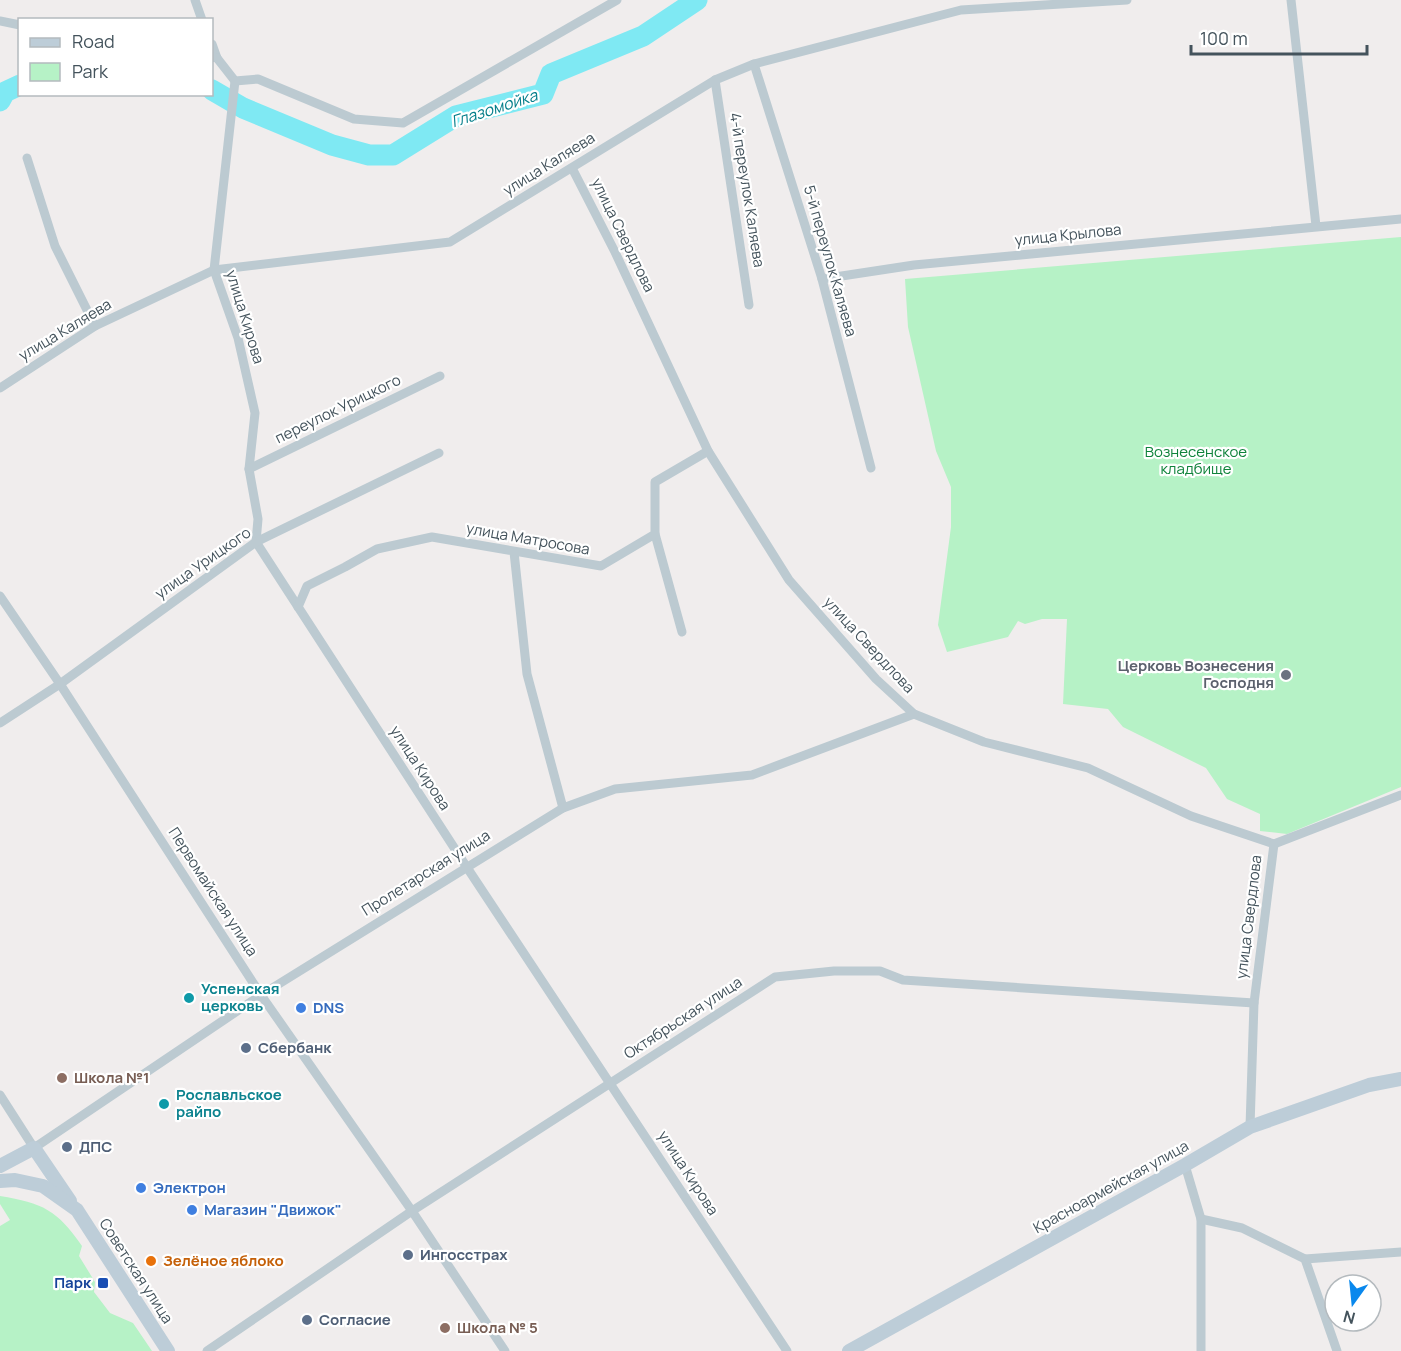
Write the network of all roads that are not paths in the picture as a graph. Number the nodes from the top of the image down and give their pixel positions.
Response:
1 (195, 0) edge
2 (617, 0) edge
3 (1127, 0) edge
4 (1291, 0) edge
5 (1091, 1) edge
6 (201, 18) edge
7 (0, 21) edge
8 (18, 25) edge
9 (214, 57) edge
10 (754, 64) junction
11 (715, 80) junction
12 (235, 81) junction
13 (27, 158) dead end
14 (572, 168) junction
15 (1401, 219) edge
16 (1316, 226) junction
17 (214, 270) junction
18 (822, 279) junction
19 (749, 305) dead end
20 (95, 327) junction
21 (440, 376) dead end
22 (0, 388) edge
23 (708, 451) junction
24 (439, 453) dead end
25 (871, 468) dead end
26 (249, 469) junction
27 (655, 534) junction
28 (256, 542) junction
29 (514, 552) junction
30 (0, 596) edge
31 (298, 607) junction
32 (682, 632) dead end
33 (60, 684) junction
34 (914, 714) junction
35 (0, 723) edge
36 (1401, 795) edge
37 (563, 808) junction
38 (1274, 844) junction
39 (466, 866) junction
40 (261, 995) junction
41 (1254, 1003) junction
42 (1401, 1079) edge
43 (610, 1083) junction
44 (0, 1095) edge
45 (1250, 1127) junction
46 (34, 1148) junction
47 (1185, 1165) junction
48 (0, 1166) edge
49 (0, 1181) edge
50 (77, 1210) junction
51 (412, 1211) junction
52 (1201, 1220) junction
53 (1401, 1252) edge
54 (1305, 1259) junction
55 (168, 1351) edge
56 (207, 1351) edge
57 (505, 1351) edge
58 (787, 1351) edge
59 (849, 1351) edge
60 (1201, 1351) edge
61 (1338, 1351) edge

1 - 6 street
2 - 12 street
3 - 5 street, улица Каляева
4 - 16 street
5 - 10 street, улица Каляева
7 - 8 street
9 - 12 street
10 - 11 street, улица Каляева
10 - 18 street, 5-й переулок Каляева
11 - 14 street, улица Каляева
11 - 19 street, 4-й переулок Каляева
12 - 17 street, улица Кирова
13 - 20 street
14 - 17 street, улица Каляева
14 - 23 street, улица Свердлова
15 - 16 street, улица Крылова
16 - 18 street, улица Крылова
17 - 20 street, улица Каляева
17 - 26 street, улица Кирова
18 - 25 street, 5-й переулок Каляева
20 - 22 street, улица Каляева
21 - 26 street, переулок Урицкого
23 - 27 street
23 - 34 street, улица Свердлова
24 - 28 street, улица Урицкого
26 - 28 street, улица Кирова
27 - 29 street, улица Матросова
27 - 32 street
28 - 31 street, улица Кирова
28 - 33 street, улица Урицкого
29 - 31 street, улица Матросова
29 - 37 street
30 - 33 street, Первомайская улица
31 - 39 street, улица Кирова
33 - 35 street, улица Урицкого
33 - 40 street, Первомайская улица
34 - 37 street, Пролетарская улица
34 - 38 street, улица Свердлова
36 - 38 street
37 - 39 street, Пролетарская улица
38 - 41 street, улица Свердлова
39 - 40 street, Пролетарская улица
39 - 43 street, улица Кирова
40 - 46 street, Пролетарская улица
40 - 51 street, Первомайская улица
41 - 43 street, Октябрьская улица
41 - 45 street, улица Свердлова
42 - 45 main road, Красноармейская улица
43 - 51 street, Октябрьская улица
43 - 58 street, улица Кирова
44 - 46 street, Советская улица
45 - 47 main road, Красноармейская улица
46 - 48 main road, Пролетарская улица
46 - 50 main road, Советская улица
47 - 52 street
47 - 59 main road, Красноармейская улица
49 - 50 main road, Советская улица
50 - 55 main road, Советская улица
51 - 56 street, Октябрьская улица
51 - 57 street, Первомайская улица
52 - 54 street
52 - 60 street
53 - 54 street
54 - 61 street

